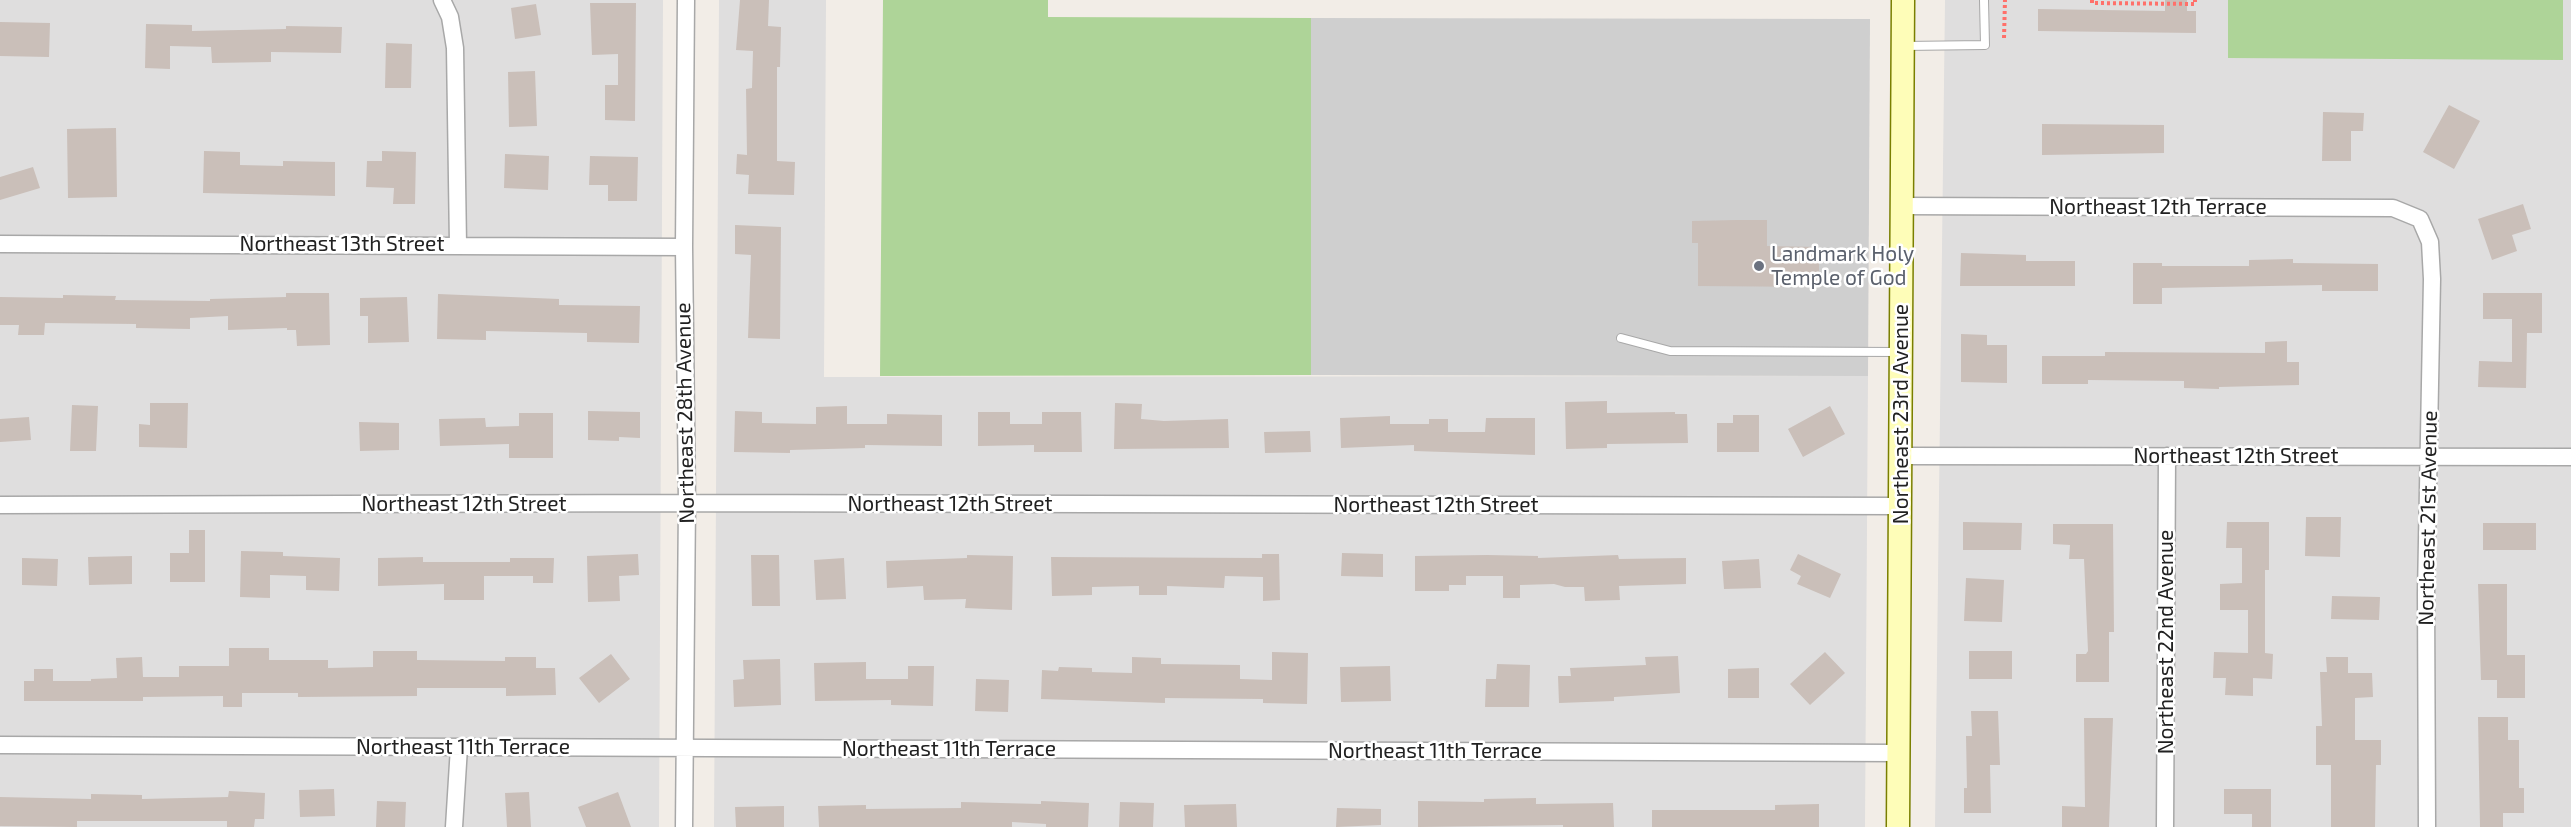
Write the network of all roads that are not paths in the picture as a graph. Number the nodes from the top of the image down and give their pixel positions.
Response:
1 (442, 0) edge
2 (686, 0) edge
3 (1902, 0) edge
4 (1984, 0) edge
5 (1902, 46) junction
6 (1902, 206) junction
7 (2413, 216) joint
8 (0, 244) edge
9 (458, 244) junction
10 (684, 247) junction
11 (1621, 338) dead end
12 (1901, 352) junction
13 (1900, 456) junction
14 (2168, 456) junction
15 (2428, 456) junction
16 (2571, 457) edge
17 (687, 503) junction
18 (0, 505) edge
19 (1900, 506) junction
20 (0, 745) edge
21 (459, 747) junction
22 (684, 747) junction
23 (1899, 753) junction
24 (454, 827) edge
25 (684, 827) edge
26 (1898, 827) edge
27 (2165, 827) edge
28 (2427, 827) edge

1 - 9 street
2 - 10 street, Northeast 28th Avenue
3 - 5 main road, Northeast 23rd Avenue
4 - 5 lane
5 - 6 main road, Northeast 23rd Avenue
6 - 7 street, Northeast 12th Terrace
6 - 12 main road, Northeast 23rd Avenue
7 - 15 street, Northeast 21st Avenue
8 - 9 street, Northeast 13th Street
9 - 10 street, Northeast 13th Street
10 - 17 street, Northeast 28th Avenue
11 - 12 lane
12 - 13 main road, Northeast 23rd Avenue
13 - 14 street, Northeast 12th Street
13 - 19 main road, Northeast 23rd Avenue
14 - 15 street, Northeast 12th Street
14 - 27 street, Northeast 22nd Avenue
15 - 16 street, Northeast 12th Street
15 - 28 street, Northeast 21st Avenue
17 - 18 street, Northeast 12th Street
17 - 19 street, Northeast 12th Street
17 - 22 street, Northeast 28th Avenue
19 - 23 main road, Northeast 23rd Avenue
20 - 21 street, Northeast 11th Terrace
21 - 22 street, Northeast 11th Terrace
21 - 24 street
22 - 23 street, Northeast 11th Terrace
22 - 25 street, Northeast 28th Avenue
23 - 26 main road, Northeast 23rd Avenue

